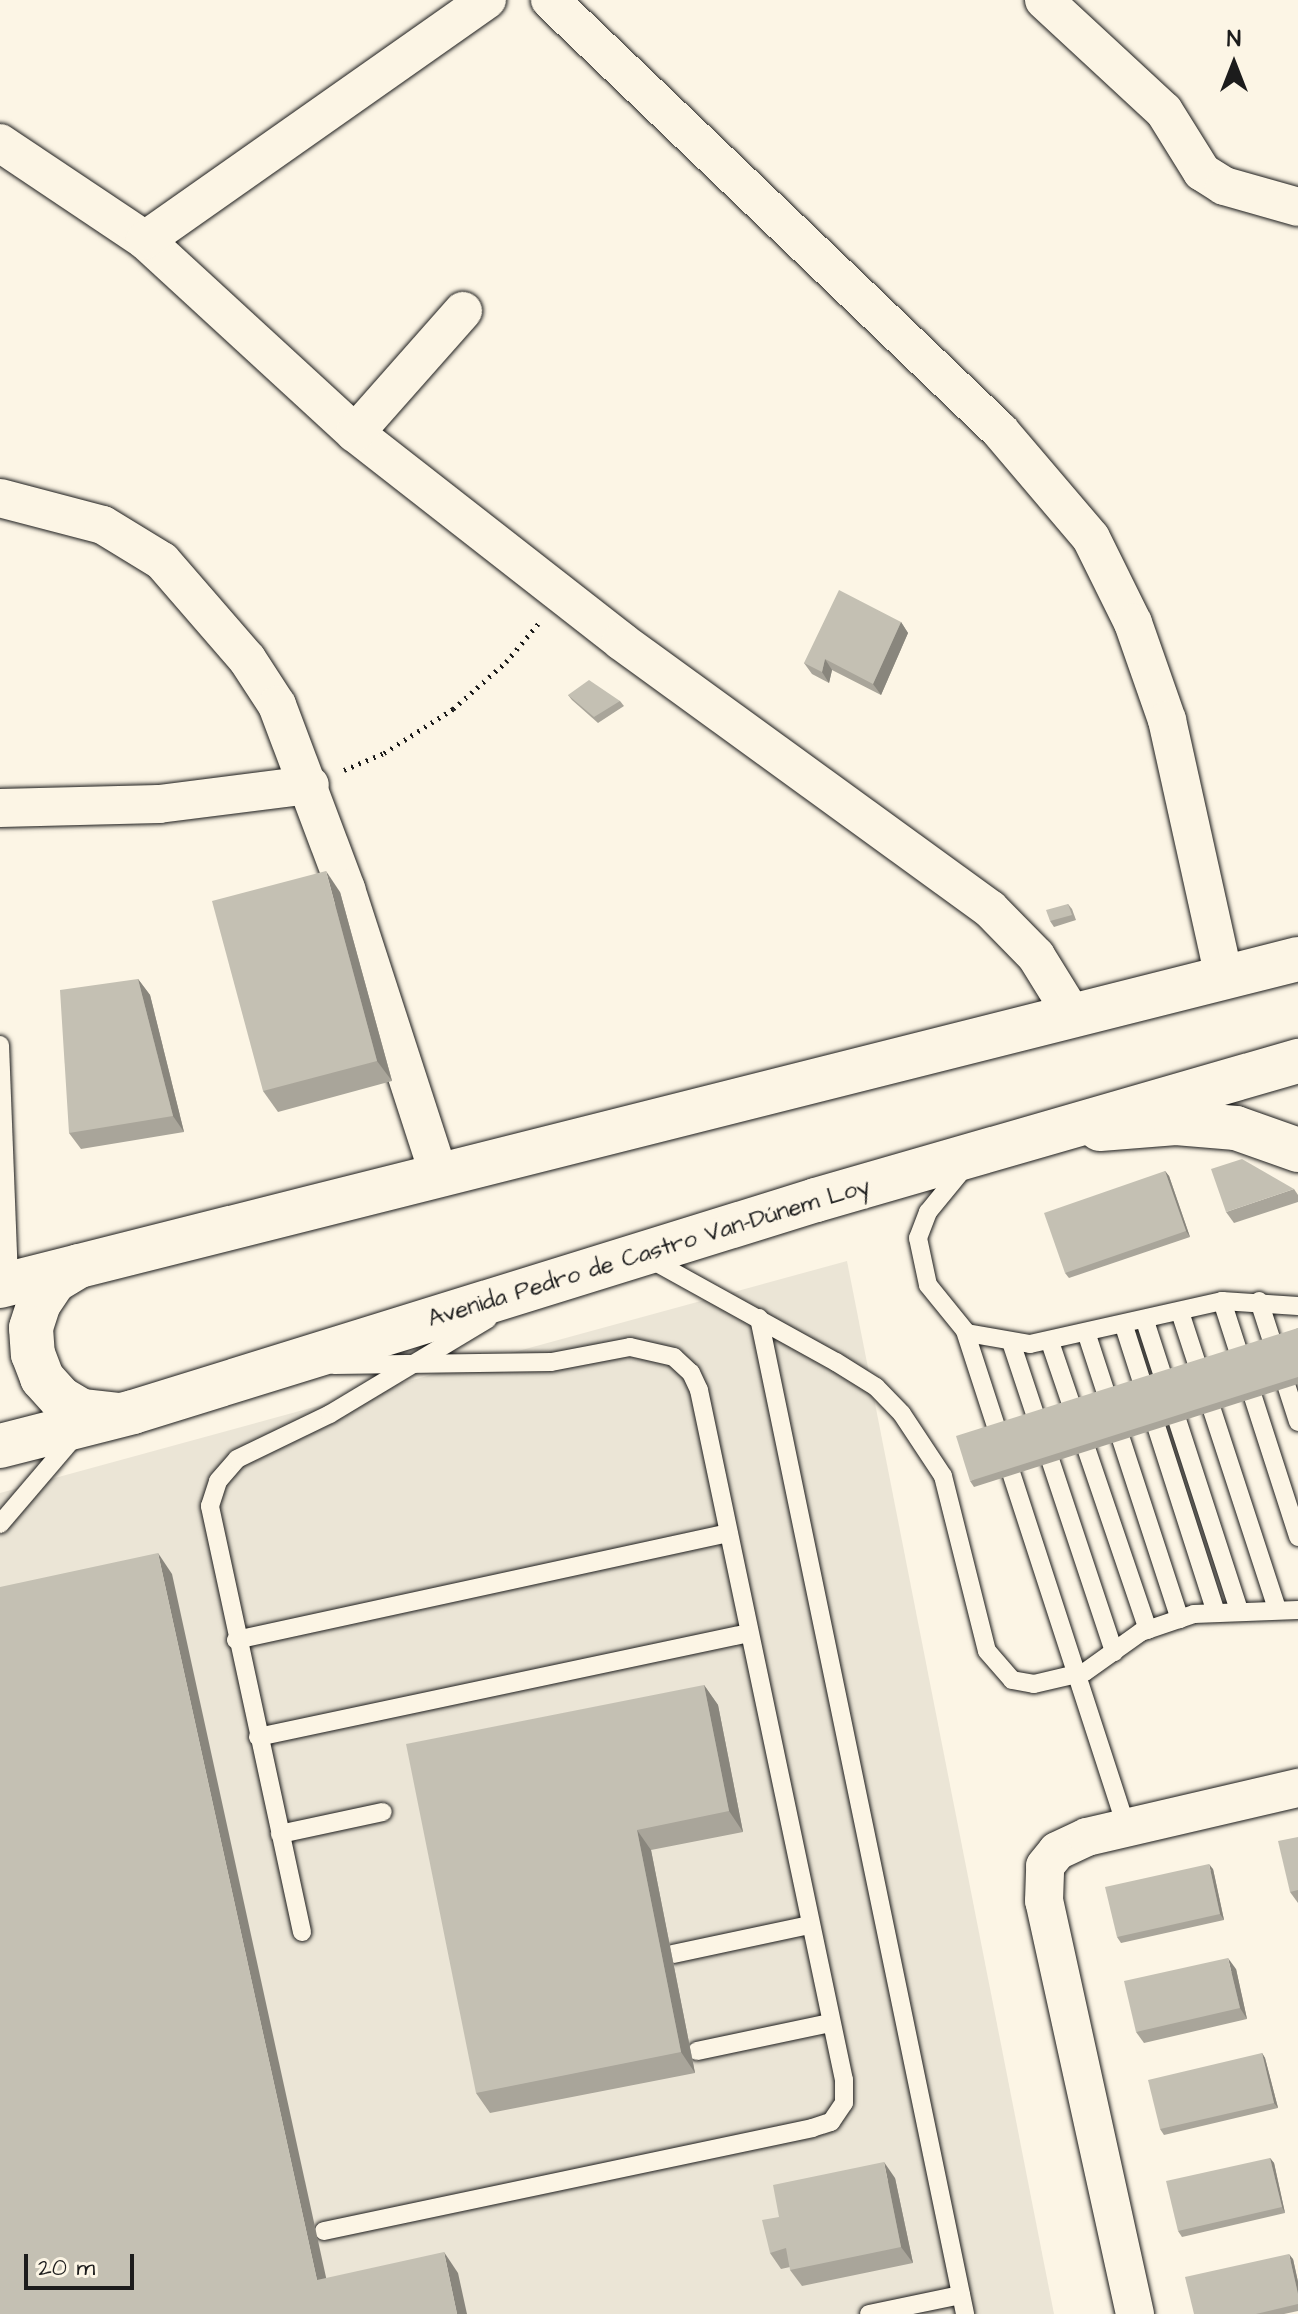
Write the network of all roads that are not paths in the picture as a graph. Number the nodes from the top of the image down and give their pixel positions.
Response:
1 (487, 0) edge
2 (550, 0) edge
3 (1057, 4) edge
4 (0, 143) edge
5 (1298, 207) edge
6 (145, 240) junction
7 (463, 311) dead end
8 (355, 433) junction
9 (0, 498) edge
10 (310, 785) junction
11 (0, 808) edge
12 (1298, 959) edge
13 (1224, 978) junction
14 (1073, 1016) junction
15 (0, 1045) edge
16 (1298, 1061) edge
17 (987, 1150) junction
18 (1298, 1150) edge
19 (438, 1172) junction
20 (646, 1257) junction
21 (88, 1262) junction
22 (4, 1285) edge
23 (541, 1287) junction
24 (1222, 1301) junction
25 (1259, 1301) junction
26 (1298, 1306) edge
27 (1180, 1312) junction
28 (759, 1318) junction
29 (1145, 1321) junction
30 (1124, 1326) junction
31 (965, 1331) junction
32 (1087, 1335) junction
33 (1011, 1342) junction
34 (1050, 1342) junction
35 (287, 1365) junction
36 (411, 1365) junction
37 (133, 1412) junction
38 (1298, 1422) edge
39 (85, 1423) junction
40 (0, 1446) edge
41 (0, 1524) edge
42 (729, 1533) junction
43 (1298, 1537) edge
44 (1277, 1609) junction
45 (1298, 1610) edge
46 (1239, 1611) junction
47 (1216, 1612) junction
48 (1180, 1619) junction
49 (1148, 1630) junction
50 (749, 1633) junction
51 (236, 1640) junction
52 (1114, 1652) junction
53 (1078, 1674) junction
54 (258, 1737) junction
55 (1298, 1788) edge
56 (383, 1812) dead end
57 (1126, 1826) junction
58 (280, 1834) junction
59 (810, 1925) junction
60 (302, 1932) dead end
61 (673, 1954) dead end
62 (830, 2023) junction
63 (697, 2051) dead end
64 (324, 2231) dead end
65 (961, 2295) junction
66 (869, 2314) edge
67 (965, 2314) edge
68 (1135, 2314) edge

1 - 6 street
2 - 13 street
3 - 5 street
4 - 6 street
6 - 8 street
7 - 8 street
8 - 14 street
9 - 10 street
10 - 11 street
10 - 19 street
12 - 13 main road
13 - 14 main road
14 - 19 main road
15 - 22 lane
16 - 17 main road, Avenida Pedro de Castro Van-Dúnem Loy
17 - 18 main road
17 - 20 main road, Avenida Pedro de Castro Van-Dúnem Loy
17 - 31 lane
19 - 21 main road
20 - 23 main road, Avenida Pedro de Castro Van-Dúnem Loy
20 - 28 lane
21 - 22 main road
21 - 37 main road
23 - 35 main road, Avenida Pedro de Castro Van-Dúnem Loy
23 - 36 lane
24 - 25 lane
24 - 27 lane
24 - 43 lane
25 - 26 lane
25 - 38 lane
27 - 29 lane
27 - 44 lane
28 - 53 lane
28 - 65 lane
29 - 30 lane
29 - 46 lane
30 - 32 lane
30 - 47 lane
31 - 33 lane
31 - 53 lane
32 - 34 lane
32 - 48 lane
33 - 34 lane
33 - 52 lane
34 - 49 lane
35 - 36 lane
35 - 37 main road, Avenida Pedro de Castro Van-Dúnem Loy
36 - 42 lane
36 - 51 lane
37 - 39 main road, Avenida Pedro de Castro Van-Dúnem Loy
39 - 40 main road, Avenida Pedro de Castro Van-Dúnem Loy
39 - 41 lane
42 - 50 lane
42 - 51 lane
44 - 45 lane
44 - 46 lane
46 - 47 lane
47 - 48 lane
48 - 49 lane
49 - 52 lane
50 - 54 lane
50 - 59 lane
51 - 54 lane
52 - 53 lane
53 - 57 lane
54 - 58 lane
55 - 57 street
56 - 58 lane
57 - 68 street
58 - 60 lane
59 - 61 lane
59 - 62 lane
62 - 63 lane
62 - 64 lane
65 - 66 lane
65 - 67 lane

